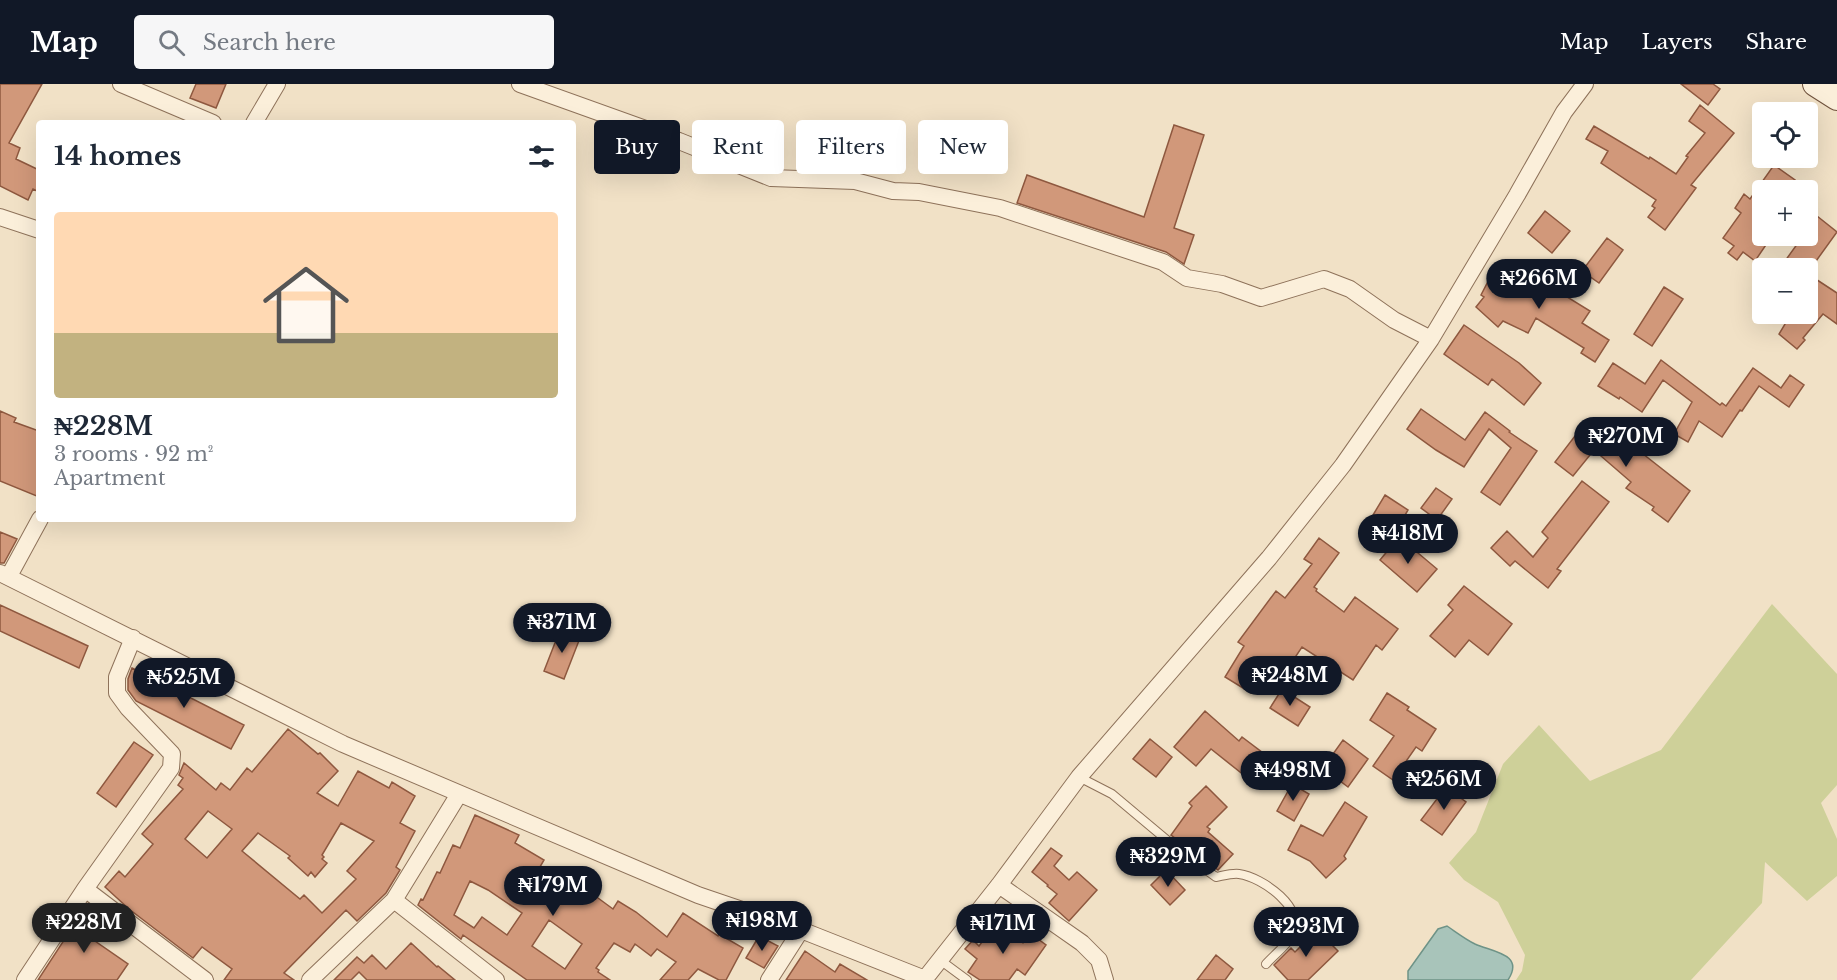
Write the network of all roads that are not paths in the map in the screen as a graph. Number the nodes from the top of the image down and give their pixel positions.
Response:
1 (121, 84) edge
2 (277, 84) edge
3 (520, 84) edge
4 (1585, 84) edge
5 (206, 120) edge
6 (256, 120) edge
7 (0, 217) edge
8 (36, 229) edge
9 (1431, 339) junction
10 (38, 522) edge
11 (5, 574) edge
12 (133, 638) junction
13 (1079, 777) junction
14 (459, 794) junction
15 (999, 885) junction
16 (85, 889) junction
17 (394, 900) junction
18 (801, 930) junction
19 (940, 960) junction
20 (1266, 964) dead end
21 (25, 980) edge
22 (205, 980) edge
23 (310, 980) edge
24 (496, 980) edge
25 (769, 980) edge
26 (924, 980) edge
27 (967, 980) edge
28 (1105, 980) edge

1 - 5 street
2 - 6 street
3 - 9 street
4 - 9 street
7 - 8 street
9 - 13 street
10 - 11 street
11 - 12 street
12 - 14 street
12 - 16 street
13 - 15 street
13 - 20 lane
14 - 17 street
14 - 18 street
15 - 19 street
15 - 28 street
16 - 21 street
16 - 22 street
17 - 23 street
17 - 24 street
18 - 25 street
18 - 26 street
19 - 26 street
19 - 27 lane

